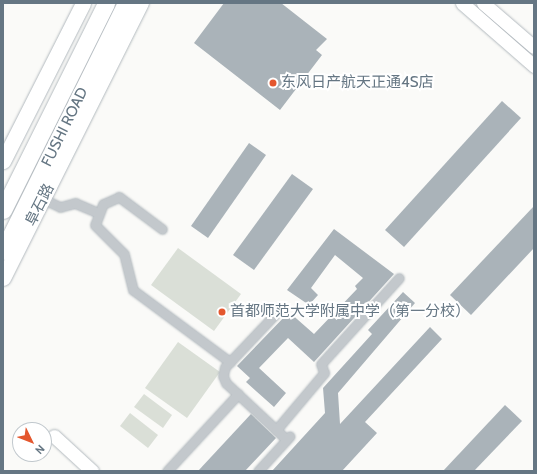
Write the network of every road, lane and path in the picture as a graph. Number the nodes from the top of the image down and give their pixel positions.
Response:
1 (83, 3) edge
2 (106, 3) edge
3 (126, 3) edge
4 (141, 3) edge
5 (462, 3) edge
6 (483, 3) edge
7 (534, 48) edge
8 (534, 66) edge
9 (3, 161) edge
10 (43, 200) junction
11 (3, 210) edge
12 (99, 213) junction
13 (162, 228) dead end
14 (3, 251) edge
15 (3, 278) edge
16 (399, 278) dead end
17 (280, 308) dead end
18 (230, 362) junction
19 (238, 394) junction
20 (276, 430) junction
21 (54, 436) dead end
22 (92, 471) edge
23 (167, 471) edge
24 (258, 471) edge

1 - 9 main road
2 - 11 highway, FUSHI ROAD
3 - 14 highway, FUSHI ROAD
4 - 10 main road, 阜石路
5 - 8 street
6 - 7 street
10 - 12 street
10 - 15 main road, 阜石路
12 - 13 street
12 - 18 street
16 - 20 street
17 - 18 street
18 - 19 street
19 - 20 street
19 - 23 street
20 - 24 street
21 - 22 street

